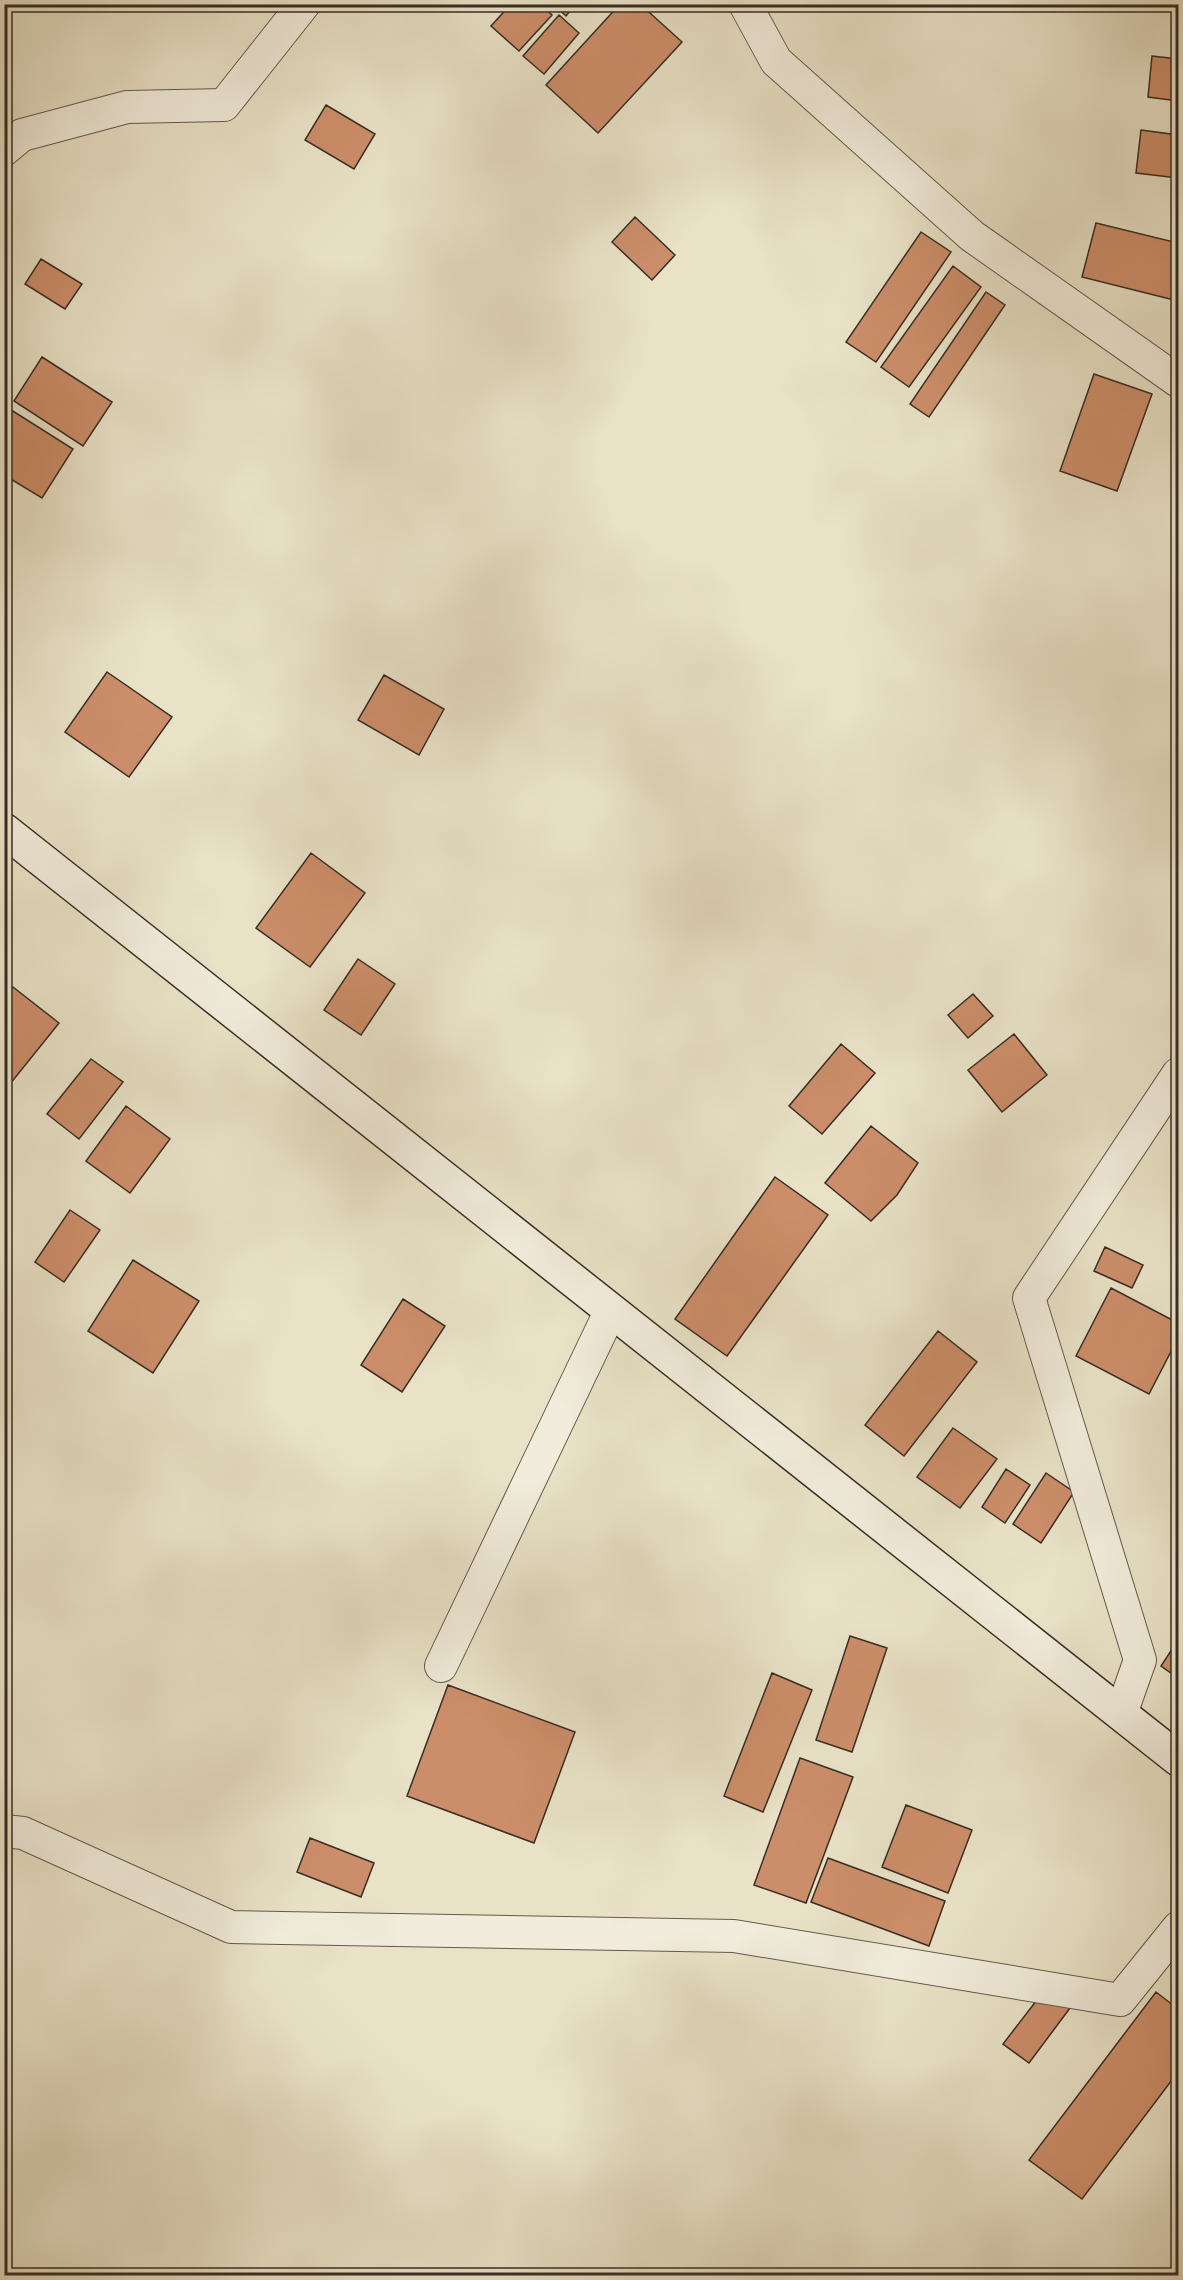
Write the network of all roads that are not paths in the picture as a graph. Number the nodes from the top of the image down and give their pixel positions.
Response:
1 (304, 4) edge
2 (745, 4) edge
3 (4, 150) edge
4 (1179, 381) edge
5 (4, 830) edge
6 (1179, 1074) edge
7 (611, 1310) junction
8 (441, 1666) dead end
9 (1121, 1714) junction
10 (1179, 1759) edge
11 (4, 1831) edge
12 (1179, 1928) edge

1 - 3 street
2 - 4 street
5 - 7 street
6 - 9 street
7 - 8 street
7 - 9 street
9 - 10 street
11 - 12 street

